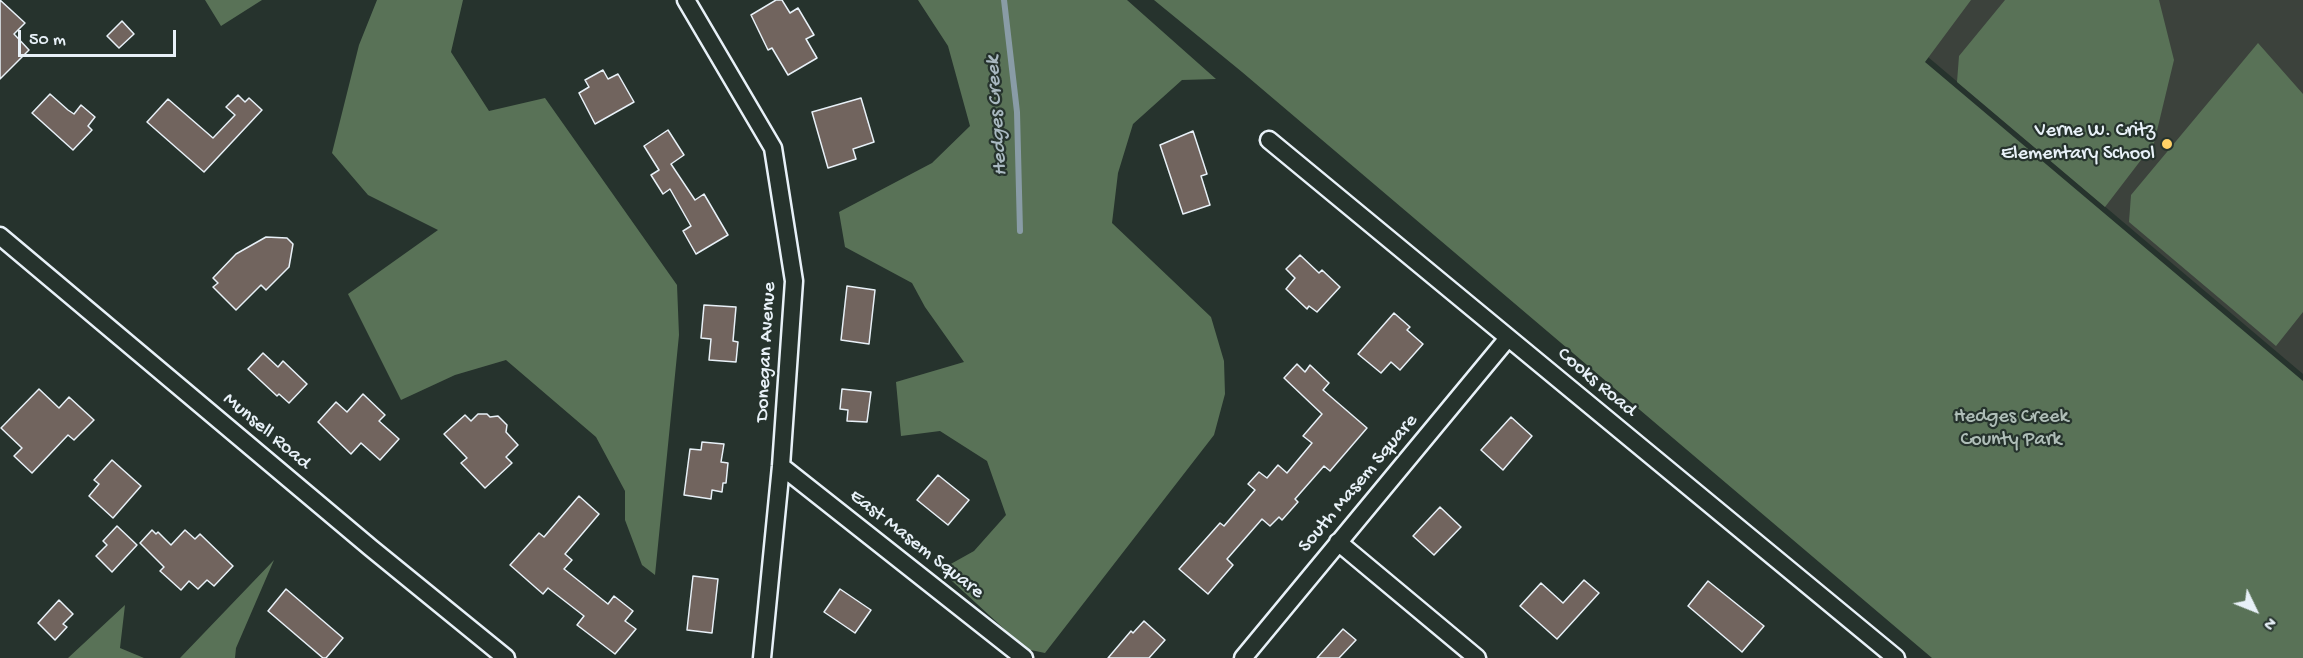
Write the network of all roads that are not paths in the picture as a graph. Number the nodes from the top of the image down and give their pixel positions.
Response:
1 (686, 0) edge
2 (1269, 140) dead end
3 (0, 236) edge
4 (1508, 338) junction
5 (782, 466) junction
6 (1338, 542) junction
7 (506, 658) edge
8 (762, 658) edge
9 (1024, 658) edge
10 (1243, 658) edge
11 (1477, 658) edge
12 (1896, 658) edge

1 - 5 street, Donegan Avenue
2 - 4 street, Cooks Road
3 - 7 street, Munsell Road
4 - 6 street, South Masem Square
4 - 12 street, Cooks Road
5 - 8 street, Donegan Avenue
5 - 9 street, East Masem Square
6 - 10 street, South Masem Square
6 - 11 street

